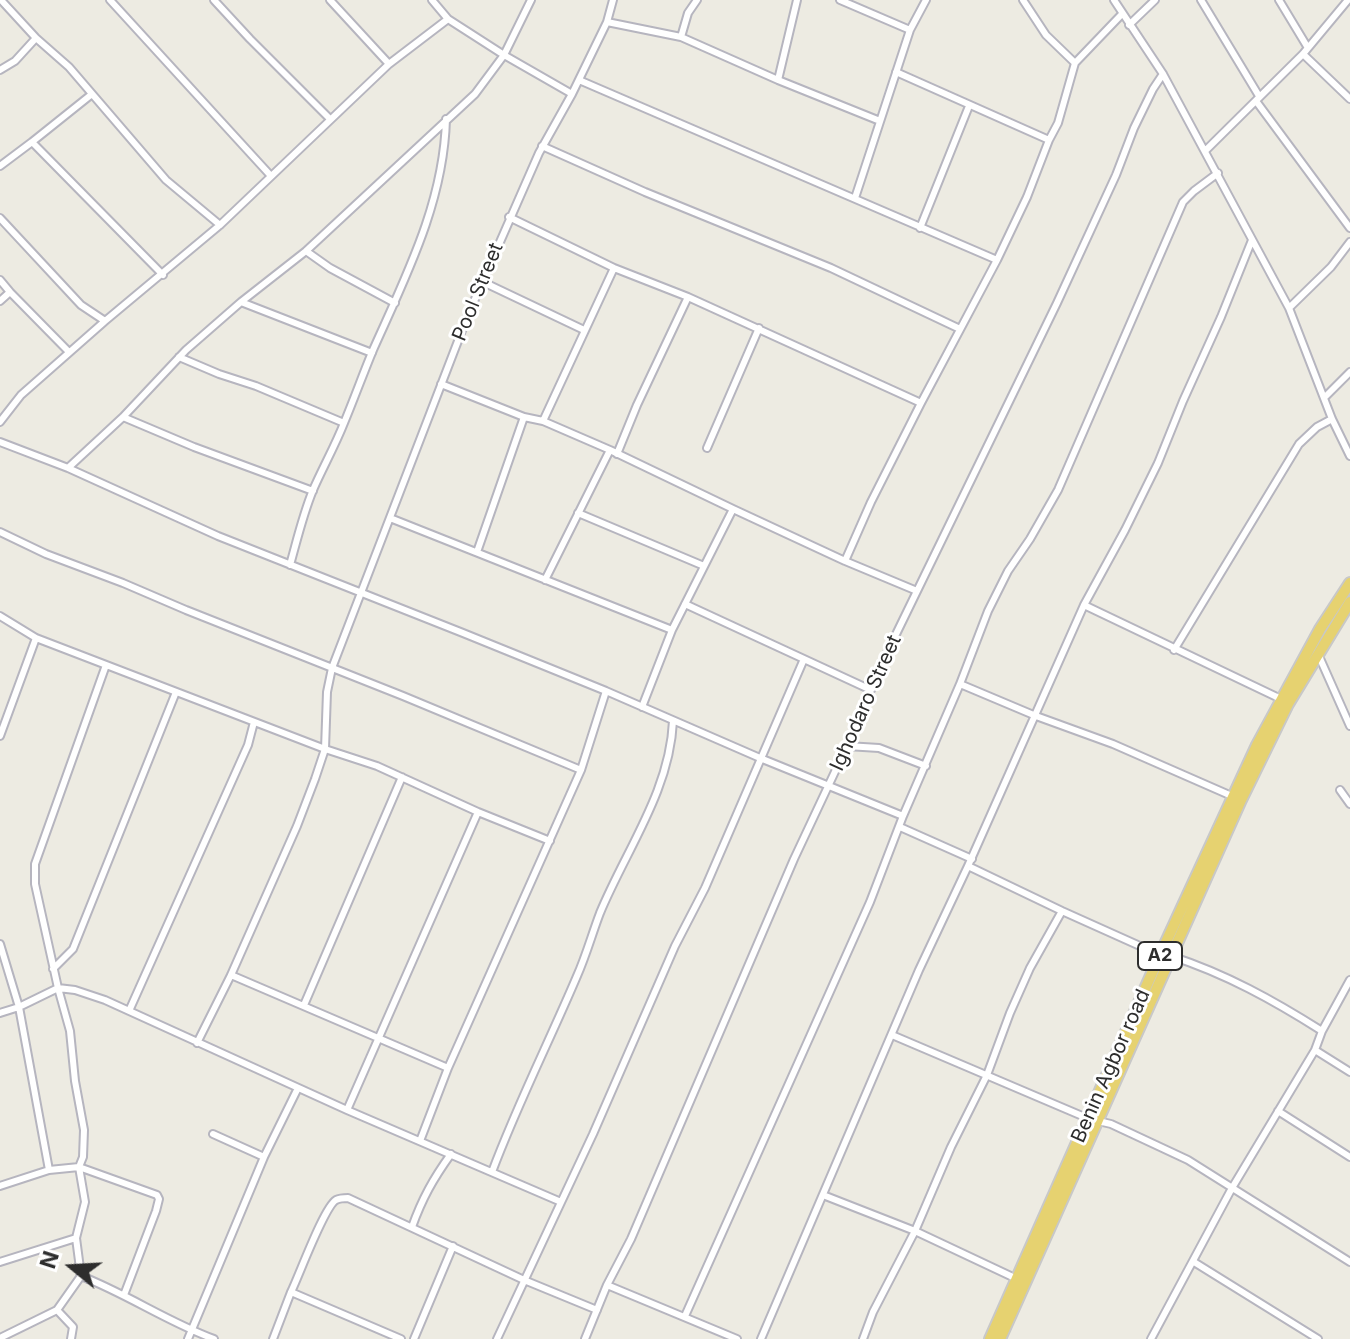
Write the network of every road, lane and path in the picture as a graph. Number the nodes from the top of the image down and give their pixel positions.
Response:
1 (1, 0) edge
2 (110, 0) edge
3 (214, 0) edge
4 (330, 0) edge
5 (432, 0) edge
6 (531, 0) edge
7 (613, 0) edge
8 (697, 0) edge
9 (797, 0) edge
10 (840, 0) edge
11 (926, 0) edge
12 (1023, 0) edge
13 (1114, 0) edge
14 (1155, 0) edge
15 (1201, 0) edge
16 (1279, 0) edge
17 (1348, 0) edge
18 (440, 4) edge
19 (1122, 14) junction
20 (448, 19) junction
21 (607, 22) junction
22 (1129, 25) junction
23 (910, 30) junction
24 (681, 37) junction
25 (36, 38) junction
26 (1306, 51) junction
27 (504, 55) junction
28 (1075, 63) junction
29 (389, 64) junction
30 (0, 70) edge
31 (896, 72) junction
32 (1163, 74) junction
33 (579, 80) junction
34 (778, 80) junction
35 (92, 94) junction
36 (572, 94) junction
37 (1258, 98) junction
38 (1350, 99) edge
39 (969, 106) junction
40 (330, 119) junction
41 (446, 119) junction
42 (880, 121) junction
43 (1049, 140) junction
44 (32, 142) junction
45 (542, 146) junction
46 (1205, 151) junction
47 (0, 166) edge
48 (1218, 173) junction
49 (271, 176) junction
50 (855, 198) junction
51 (509, 217) junction
52 (0, 218) edge
53 (220, 225) junction
54 (920, 228) junction
55 (1350, 228) edge
56 (1252, 240) junction
57 (1350, 242) edge
58 (306, 251) junction
59 (997, 260) junction
60 (614, 268) junction
61 (163, 275) junction
62 (0, 280) edge
63 (483, 282) junction
64 (10, 292) junction
65 (688, 297) junction
66 (0, 301) edge
67 (241, 302) junction
68 (395, 303) junction
69 (1289, 308) junction
70 (105, 321) junction
71 (759, 328) junction
72 (960, 329) junction
73 (584, 330) junction
74 (69, 352) junction
75 (372, 353) junction
76 (179, 357) junction
77 (1350, 372) edge
78 (441, 384) junction
79 (1324, 398) junction
80 (921, 403) junction
81 (123, 417) junction
82 (524, 417) junction
83 (1332, 419) junction
84 (543, 421) junction
85 (0, 422) edge
86 (344, 423) junction
87 (0, 442) edge
88 (707, 448) dead end
89 (613, 452) junction
90 (1350, 456) edge
91 (68, 468) junction
92 (313, 491) junction
93 (733, 509) junction
94 (578, 513) junction
95 (390, 518) junction
96 (0, 532) edge
97 (477, 552) junction
98 (845, 561) junction
99 (290, 565) junction
100 (704, 566) junction
101 (545, 580) junction
102 (1350, 583) edge
103 (360, 591) junction
104 (917, 591) junction
105 (1350, 602) edge
106 (685, 604) junction
107 (1084, 605) junction
108 (0, 616) edge
109 (1346, 618) edge
110 (672, 630) junction
111 (36, 638) junction
112 (1174, 650) junction
113 (1318, 654) junction
114 (804, 659) junction
115 (106, 665) junction
116 (332, 668) junction
117 (960, 684) junction
118 (871, 690) junction
119 (606, 691) junction
120 (176, 692) junction
121 (1281, 699) junction
122 (642, 707) junction
123 (1036, 716) junction
124 (673, 721) junction
125 (254, 722) junction
126 (1350, 726) edge
127 (0, 736) edge
128 (847, 746) junction
129 (325, 749) junction
130 (760, 758) junction
131 (926, 766) junction
132 (581, 770) junction
133 (402, 777) junction
134 (828, 786) junction
135 (1340, 790) dead end
136 (1234, 797) junction
137 (1350, 804) edge
138 (478, 812) junction
139 (903, 816) junction
140 (900, 827) junction
141 (550, 841) junction
142 (970, 863) junction
143 (1062, 911) junction
144 (0, 944) edge
145 (1166, 955) junction
146 (53, 969) junction
147 (231, 975) junction
148 (1350, 980) edge
149 (58, 988) junction
150 (1347, 994) edge
151 (304, 1005) junction
152 (19, 1007) junction
153 (129, 1011) junction
154 (0, 1013) edge
155 (1322, 1031) junction
156 (892, 1035) junction
157 (379, 1038) junction
158 (197, 1043) junction
159 (1315, 1050) junction
160 (448, 1068) junction
161 (1350, 1072) edge
162 (987, 1075) junction
163 (298, 1088) junction
164 (347, 1110) junction
165 (1278, 1111) junction
166 (1093, 1119) junction
167 (213, 1134) dead end
168 (420, 1141) junction
169 (451, 1154) junction
170 (264, 1157) junction
171 (1350, 1157) edge
172 (79, 1167) junction
173 (49, 1170) junction
174 (492, 1172) junction
175 (0, 1186) edge
176 (1232, 1188) junction
177 (823, 1195) junction
178 (561, 1202) junction
179 (412, 1227) junction
180 (915, 1231) junction
181 (76, 1238) junction
182 (453, 1246) junction
183 (0, 1262) edge
184 (1194, 1262) junction
185 (1350, 1262) edge
186 (81, 1276) junction
187 (1017, 1279) junction
188 (524, 1280) junction
189 (607, 1285) junction
190 (291, 1292) junction
191 (124, 1295) junction
192 (57, 1310) junction
193 (597, 1310) junction
194 (685, 1316) junction
195 (711, 1329) junction
196 (192, 1330) junction
197 (2, 1336) edge
198 (71, 1339) edge
199 (188, 1339) edge
200 (214, 1339) edge
201 (273, 1339) edge
202 (401, 1339) edge
203 (414, 1339) edge
204 (497, 1339) edge
205 (585, 1339) edge
206 (706, 1339) edge
207 (737, 1339) edge
208 (761, 1339) edge
209 (863, 1339) edge
210 (990, 1339) edge
211 (1000, 1339) edge
212 (1151, 1339) edge
213 (1318, 1339) edge

1 - 25 street
2 - 49 street
3 - 40 street
4 - 29 street
5 - 18 street
6 - 27 street
7 - 21 street, Pool Street
8 - 24 street
9 - 34 street
10 - 23 street
11 - 23 street
12 - 28 street
13 - 19 street
14 - 22 street
15 - 37 street
16 - 26 street
17 - 26 street
18 - 20 street
19 - 22 street
19 - 28 street
20 - 27 street
20 - 29 street
21 - 24 street
21 - 33 street, Pool Street
22 - 32 street
23 - 31 street
24 - 34 street
25 - 30 street
25 - 35 street
26 - 37 street
26 - 38 street
27 - 36 street
27 - 41 street
28 - 43 street
29 - 40 street
31 - 39 street
31 - 42 street
32 - 46 street
32 - 104 street, Ighodaro Street
33 - 36 street, Pool Street
33 - 50 street
34 - 42 street
35 - 44 street
35 - 53 street
36 - 45 street, Pool Street
37 - 46 street
37 - 55 street
39 - 43 street
39 - 54 street
40 - 49 street
41 - 58 street
41 - 68 street
42 - 50 street
43 - 59 street
44 - 47 street
44 - 61 street
45 - 51 street, Pool Street
45 - 72 street
46 - 48 street
48 - 56 street
48 - 117 street
49 - 53 street
50 - 54 street
51 - 60 street
51 - 63 street, Pool Street
52 - 70 street
53 - 61 street
54 - 59 street
56 - 69 street
56 - 107 street
57 - 69 street
58 - 67 street
58 - 68 street
59 - 72 street
60 - 65 street
60 - 73 street
61 - 70 street
62 - 64 street
63 - 73 street
63 - 78 street, Pool Street
64 - 66 street
64 - 74 street
65 - 71 street
65 - 89 street
67 - 75 street
67 - 76 street
68 - 75 street
69 - 79 street
70 - 74 street
71 - 80 street
71 - 88 street
72 - 80 street
73 - 84 street
74 - 85 street
75 - 86 street
76 - 81 street
76 - 86 street
77 - 79 street
78 - 82 street
78 - 95 street, Pool Street
79 - 83 street
80 - 98 street
81 - 91 street
81 - 92 street
82 - 84 street
82 - 97 street
83 - 90 street
83 - 112 street
84 - 89 street
86 - 92 street
87 - 91 street
89 - 93 street
89 - 94 street
91 - 99 street
92 - 99 street
93 - 98 street
93 - 100 street
94 - 100 street
94 - 101 street
95 - 97 street
95 - 103 street, Pool Street
96 - 116 street
97 - 101 street
98 - 104 street
99 - 103 street
100 - 106 street
101 - 110 street
102 - 121 highway, Benin Agbor road / A2
103 - 116 street, Pool Street
103 - 119 street
104 - 118 street, Ighodaro Street
105 - 109 highway, Benin Agbor road / A2
106 - 110 street
106 - 114 street
107 - 112 street
107 - 123 street
108 - 111 street
109 - 113 highway, Benin Agbor road / A2
110 - 122 street
111 - 115 street
111 - 127 street
112 - 121 street
113 - 126 street
113 - 145 highway, Benin Agbor road / A2
114 - 118 street
114 - 130 street
115 - 120 street
115 - 146 street
116 - 129 street, Pool Street
116 - 132 street
117 - 123 street
117 - 131 street
118 - 128 street, Ighodaro Street
119 - 122 street
119 - 132 street
120 - 125 street
120 - 146 street
121 - 136 highway, Benin Agbor road / A2
122 - 124 street
123 - 136 street
123 - 142 street
124 - 130 street
124 - 174 street
125 - 129 street
125 - 153 street
128 - 131 street
128 - 134 street, Ighodaro Street
129 - 133 street
129 - 147 street, Pool Street
130 - 134 street
130 - 178 street
131 - 139 street
132 - 141 street
133 - 138 street
133 - 151 street
134 - 139 street
134 - 189 street, Ighodaro Street
135 - 137 street
136 - 145 highway, Benin Agbor road / A2
138 - 141 street
138 - 157 street
139 - 140 street
140 - 142 street
140 - 194 street
141 - 160 street
142 - 143 street
142 - 156 street
143 - 145 street
143 - 162 street
144 - 152 street
145 - 155 street
145 - 166 highway, Benin Agbor road / A2
146 - 149 street
147 - 151 street
147 - 158 street, Pool Street
148 - 150 street
149 - 152 street
149 - 153 street
149 - 172 street
150 - 155 street
151 - 157 street
152 - 154 street
152 - 173 street
153 - 158 street
155 - 159 street
156 - 162 street
156 - 177 street
157 - 160 street
157 - 164 street
158 - 163 street
159 - 161 street
159 - 165 street
160 - 168 street
162 - 166 street
162 - 180 street
163 - 164 street
163 - 170 street
164 - 168 street
165 - 171 street
165 - 176 street
166 - 176 street
166 - 187 highway, Benin Agbor road / A2
166 - 211 highway, Benin Agbor road / A2
167 - 170 street
168 - 169 street
169 - 174 street
169 - 179 street
170 - 196 street
172 - 173 street
172 - 181 street
172 - 191 street
173 - 175 street
174 - 178 street
176 - 184 street
176 - 185 street
177 - 180 street
177 - 208 street
178 - 188 street
179 - 182 street
179 - 190 street
180 - 187 street
180 - 209 street
181 - 183 street
181 - 186 street
182 - 188 street
182 - 203 street
184 - 212 street
184 - 213 street
186 - 191 street
186 - 192 street
187 - 210 highway, Benin Agbor road / A2
188 - 193 street
188 - 204 street
189 - 193 street, Ighodaro Street
189 - 194 street
190 - 201 street
190 - 202 street
191 - 196 street
192 - 197 street
192 - 198 street
193 - 205 street, Ighodaro Street
194 - 195 street
195 - 206 street
195 - 207 street
196 - 199 street
196 - 200 street

